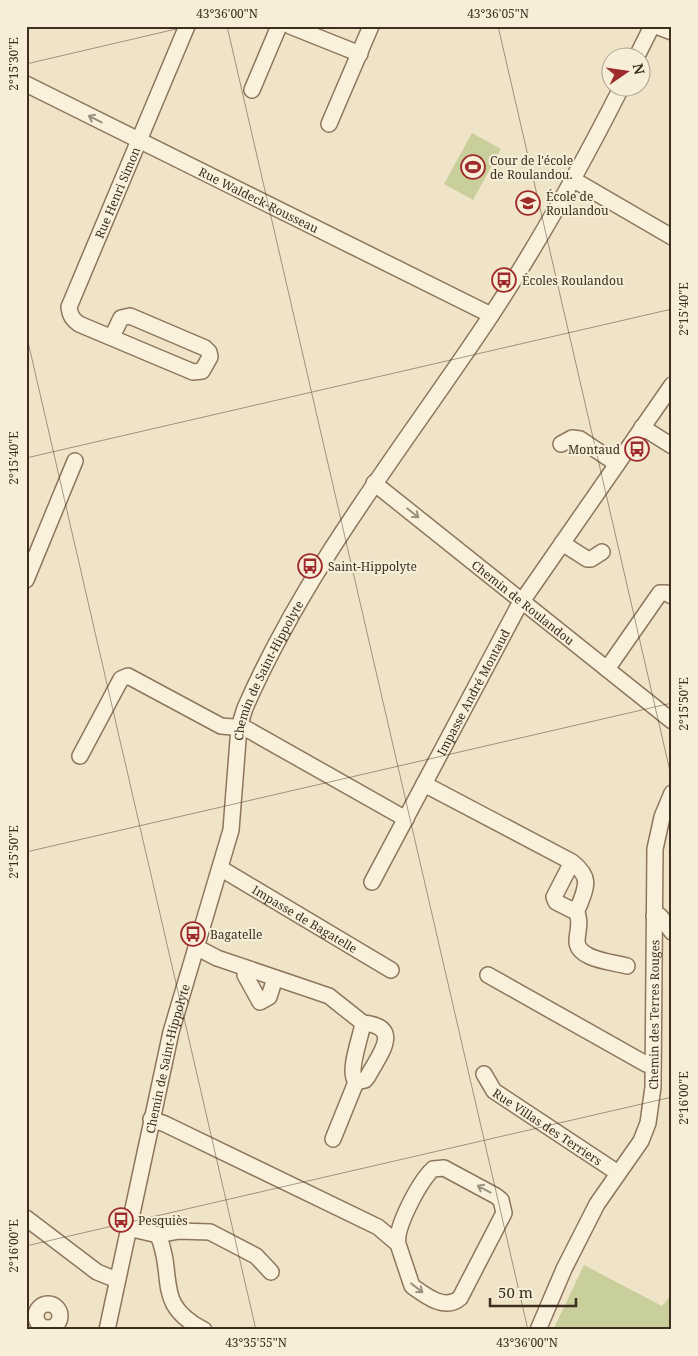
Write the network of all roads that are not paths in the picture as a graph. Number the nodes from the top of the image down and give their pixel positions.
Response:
1 (187, 26) edge
2 (279, 26) edge
3 (290, 26) edge
4 (371, 26) edge
5 (652, 26) edge
6 (656, 26) edge
7 (672, 32) edge
8 (641, 48) edge
9 (360, 54) junction
10 (26, 84) edge
11 (252, 90) dead end
12 (616, 98) edge
13 (329, 124) dead end
14 (138, 141) junction
15 (574, 180) junction
16 (672, 236) edge
17 (491, 315) junction
18 (112, 337) junction
19 (672, 385) edge
20 (642, 427) junction
21 (561, 444) dead end
22 (672, 446) edge
23 (75, 461) dead end
24 (617, 464) junction
25 (374, 483) junction
26 (562, 543) junction
27 (33, 545) edge
28 (602, 552) dead end
29 (26, 580) edge
30 (672, 596) edge
31 (521, 602) junction
32 (606, 669) junction
33 (672, 721) edge
34 (239, 727) junction
35 (80, 756) dead end
36 (424, 784) junction
37 (672, 793) edge
38 (406, 819) junction
39 (572, 862) junction
40 (220, 868) junction
41 (372, 882) dead end
42 (576, 909) junction
43 (654, 916) junction
44 (672, 932) edge
45 (196, 947) junction
46 (627, 966) dead end
47 (247, 968) junction
48 (390, 970) dead end
49 (488, 975) dead end
50 (275, 978) junction
51 (363, 1023) junction
52 (652, 1065) junction
53 (484, 1074) dead end
54 (356, 1082) junction
55 (151, 1119) junction
56 (333, 1138) dead end
57 (618, 1173) junction
58 (26, 1218) edge
59 (403, 1218) junction
60 (378, 1227) junction
61 (128, 1228) junction
62 (158, 1235) junction
63 (398, 1244) junction
64 (271, 1272) dead end
65 (116, 1280) junction
66 (107, 1330) edge
67 (204, 1330) edge
68 (538, 1330) edge

1 - 14 street, Rue Henri Simon
2 - 11 street
3 - 9 street
4 - 9 street
5 - 8 street
6 - 7 street
9 - 13 street
14 -> 10 street, Rue Waldeck-Rousseau
12 - 15 street, Chemin de Saint-Hippolyte
14 - 17 street, Rue Waldeck-Rousseau
14 - 18 street, Rue Henri Simon
15 - 16 street
15 - 17 street, Chemin de Saint-Hippolyte
17 - 25 street, Chemin de Saint-Hippolyte
18 - 18 street, Rue Henri Simon
19 - 20 street, Impasse André Montaud
20 - 22 street
20 - 24 street, Impasse André Montaud
21 - 24 street
23 - 27 street
24 - 26 street, Impasse André Montaud
25 -> 31 street, Chemin de Roulandou
25 - 34 street, Chemin de Saint-Hippolyte
26 - 28 street
26 - 31 street, Impasse André Montaud
27 - 29 street
30 - 32 street
31 - 32 street, Chemin de Roulandou
31 - 36 street, Impasse André Montaud
32 - 33 street, Chemin de Roulandou
34 - 35 street
34 - 38 street
34 - 40 street, Chemin de Saint-Hippolyte
36 - 38 street, Impasse André Montaud
36 - 39 street
37 - 43 street, Chemin des Terres Rouges
38 - 41 street, Impasse André Montaud
39 - 42 street
39 - 42 street
40 - 45 street, Chemin de Saint-Hippolyte
40 - 48 street, Impasse de Bagatelle
42 - 46 street
43 - 44 street
43 - 52 street, Chemin des Terres Rouges
45 - 47 street
45 - 55 street, Chemin de Saint-Hippolyte
47 - 50 street
47 - 50 street
49 - 52 street
50 - 51 street
51 - 54 street
51 - 54 street
52 - 57 street, Chemin des Terres Rouges
53 - 57 street, Rue Villas des Terriers
54 - 56 street
55 - 60 street
55 - 61 street, Chemin de Saint-Hippolyte
57 - 68 street, Chemin des Terres Rouges
58 - 65 street
59 - 60 street
59 - 63 street
63 -> 59 street
60 - 63 street
61 - 62 street
61 - 65 street, Chemin de Saint-Hippolyte
62 - 64 street
62 - 67 street
65 - 66 street, Chemin de Saint-Hippolyte

